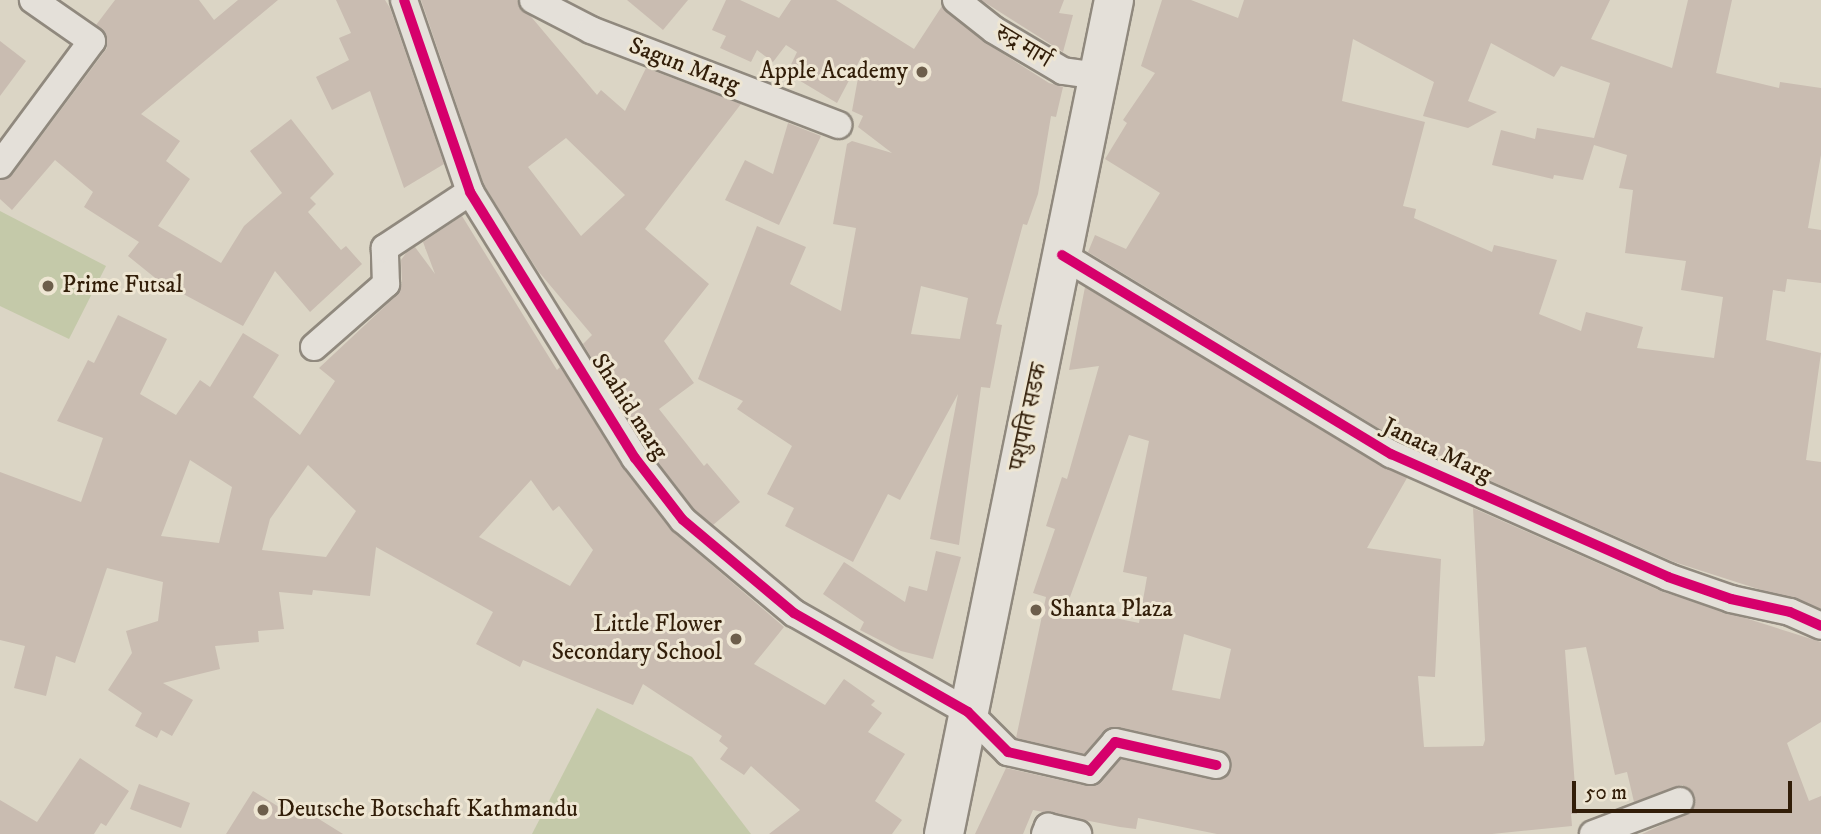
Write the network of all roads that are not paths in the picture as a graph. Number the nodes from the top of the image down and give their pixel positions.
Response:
1 (33, 0) edge
2 (404, 0) edge
3 (533, 0) edge
4 (956, 0) edge
5 (1114, 0) edge
6 (1098, 76) junction
7 (838, 125) dead end
8 (0, 165) edge
9 (470, 192) junction
10 (1062, 255) junction
11 (314, 347) dead end
12 (1821, 626) edge
13 (968, 712) junction
14 (1216, 765) dead end
15 (1680, 801) dead end
16 (944, 834) edge
17 (1045, 834) edge
18 (1078, 834) edge
19 (1593, 834) edge

1 - 8 street
2 - 9 street, Shahid marg
3 - 7 street, Sagun Marg
4 - 6 street, रुद्र मार्ग
5 - 6 main road, पशुपति सडक
6 - 10 main road, पशुपति सडक
9 - 11 street
9 - 13 street, Shahid marg
10 - 12 street, Janata Marg
10 - 13 main road, पशुपति सडक
13 - 14 street, Shahid marg
13 - 16 main road, पशुपति सडक
15 - 19 street
17 - 18 street

